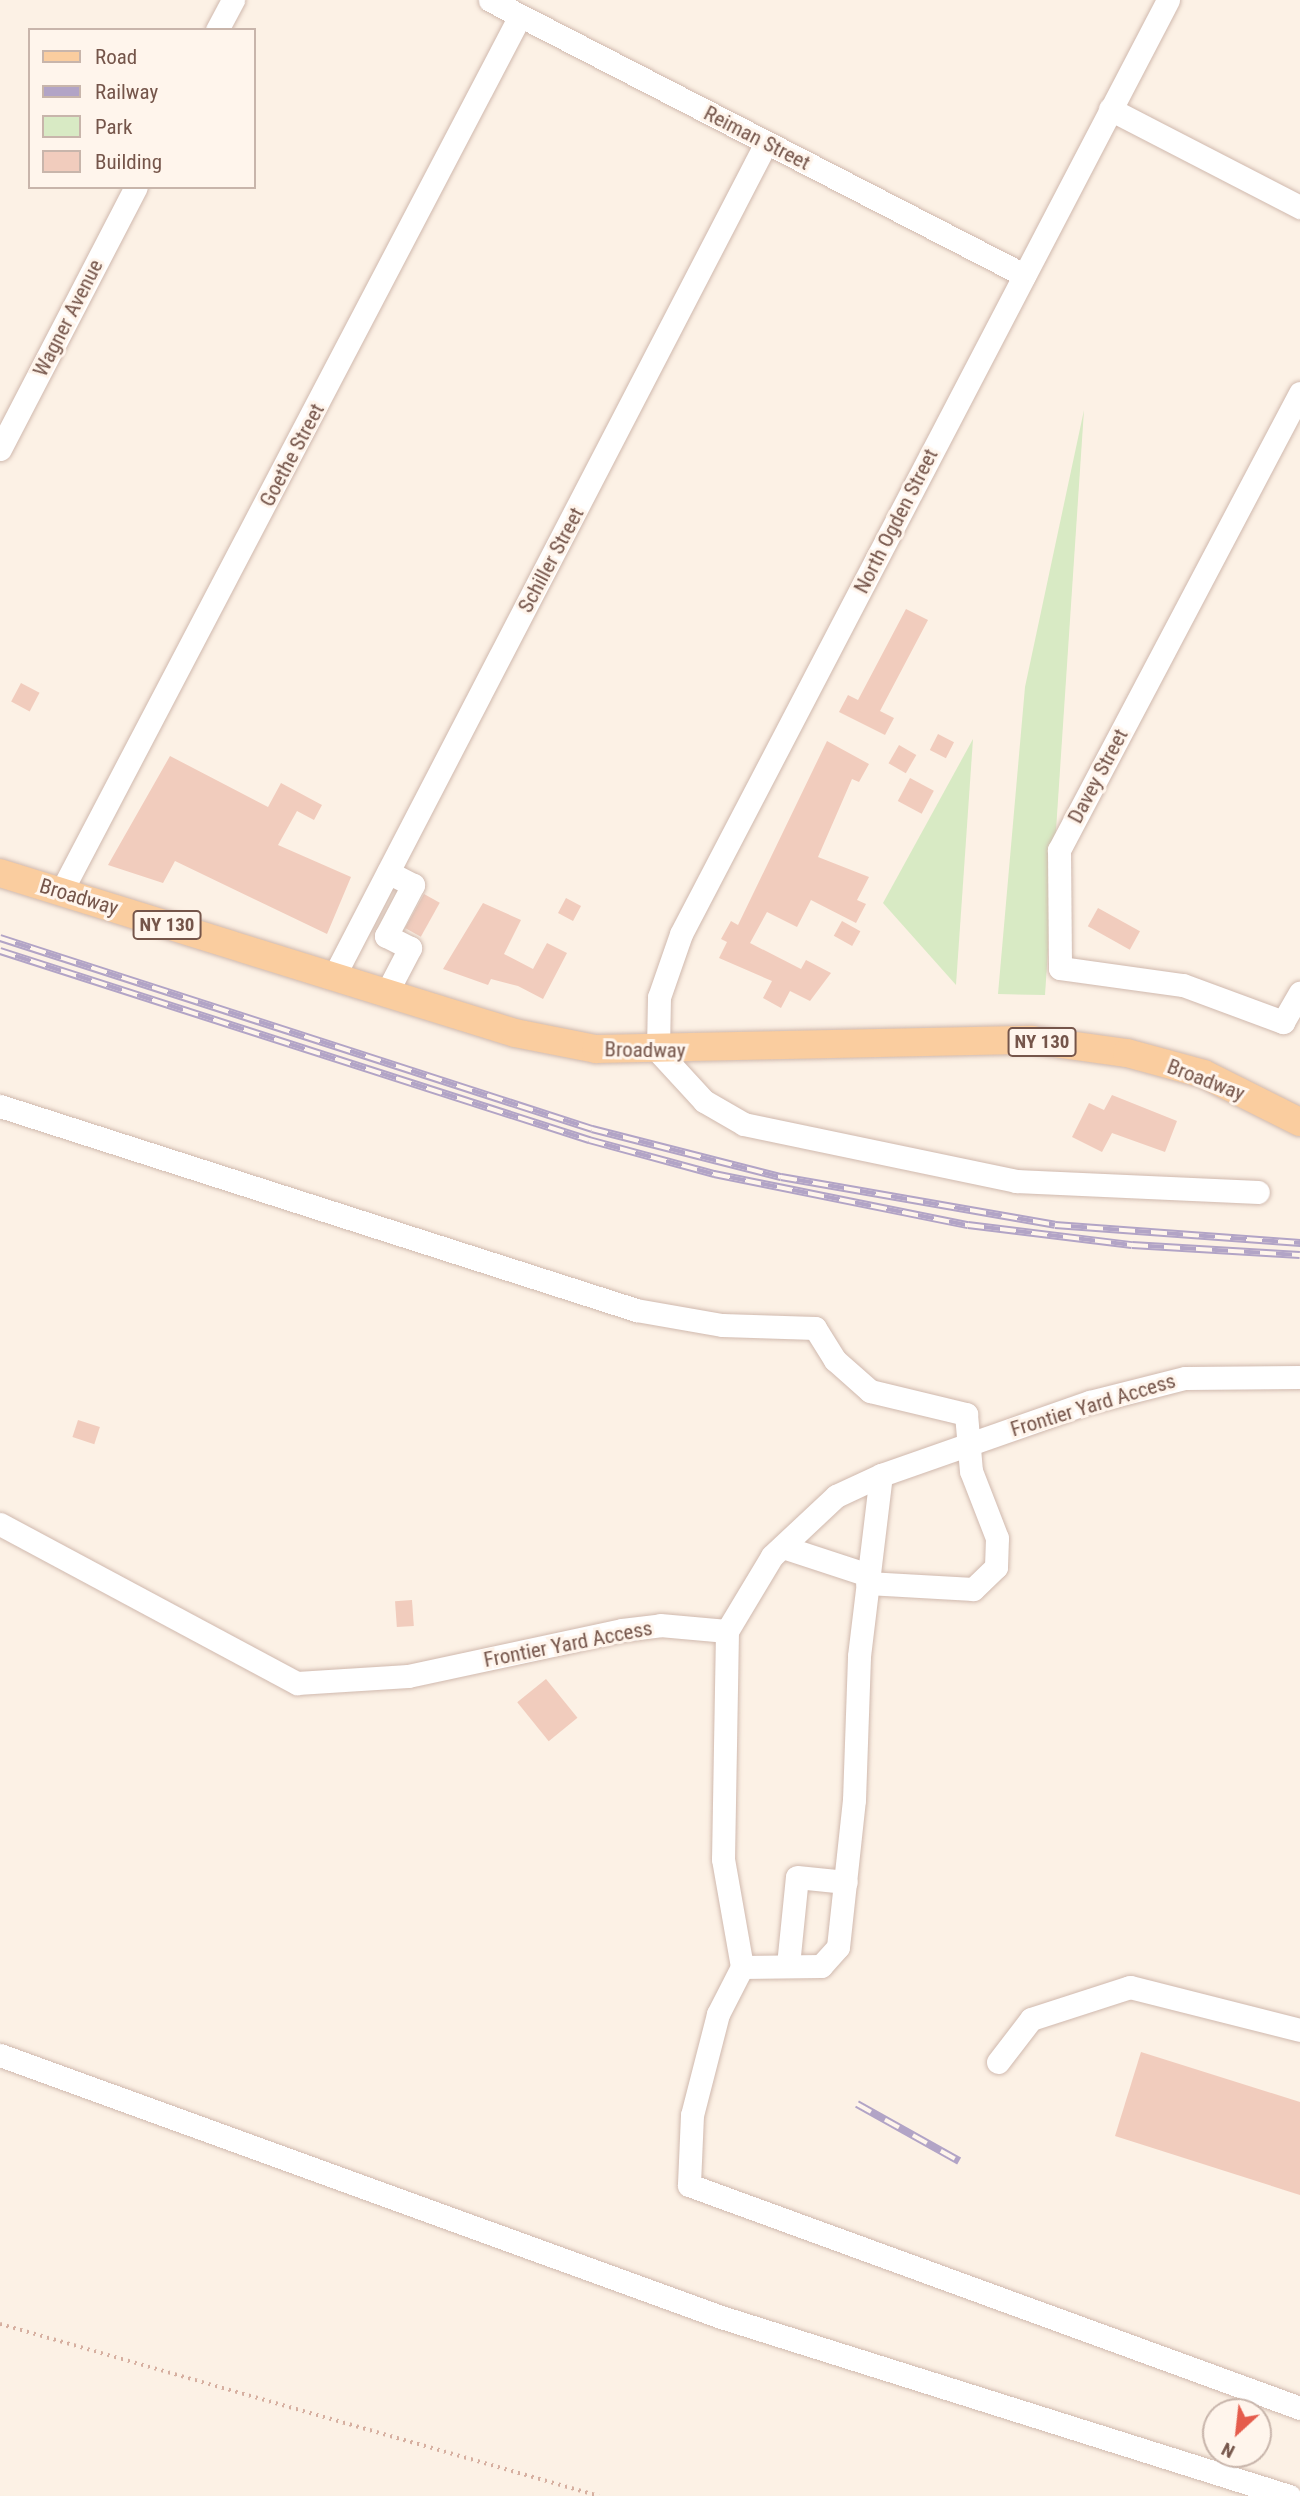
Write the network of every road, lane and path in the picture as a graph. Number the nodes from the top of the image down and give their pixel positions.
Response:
1 (233, 0) edge
2 (490, 0) edge
3 (1168, 0) edge
4 (520, 16) junction
5 (219, 28) edge
6 (1110, 109) junction
7 (766, 143) junction
8 (135, 189) edge
9 (1300, 208) edge
10 (1024, 275) junction
11 (1300, 393) edge
12 (0, 449) edge
13 (388, 872) junction
14 (0, 873) edge
15 (61, 892) junction
16 (334, 976) junction
17 (387, 992) junction
18 (1300, 992) edge
19 (658, 1051) junction
20 (0, 1106) edge
21 (1300, 1122) edge
22 (1258, 1192) dead end
23 (1300, 1377) edge
24 (973, 1443) junction
25 (881, 1475) junction
26 (0, 1524) edge
27 (783, 1547) junction
28 (868, 1579) junction
29 (727, 1631) junction
30 (846, 1882) junction
31 (788, 1965) junction
32 (741, 1967) junction
33 (1300, 2030) edge
34 (0, 2055) edge
35 (998, 2062) dead end
36 (0, 2325) edge
37 (1300, 2407) edge
38 (599, 2496) edge
39 (1289, 2496) edge

1 - 5 street
2 - 4 street, Reiman Street
3 - 6 street, North Ogden Street
4 - 7 street, Reiman Street
4 - 15 street, Goethe Street
6 - 9 street
6 - 10 street, North Ogden Street
7 - 10 street, Reiman Street
7 - 13 street, Schiller Street
8 - 12 street, Wagner Avenue
10 - 19 street, North Ogden Street
11 - 18 street, Davey Street
13 - 16 street, Schiller Street
13 - 17 street
14 - 15 main road, Broadway / NY 130
15 - 16 main road, Broadway / NY 130
16 - 17 main road, Broadway / NY 130
17 - 19 main road, Broadway / NY 130
19 - 21 main road, Broadway / NY 130
19 - 22 street
20 - 24 street
23 - 24 street, Frontier Yard Access
24 - 25 street, Frontier Yard Access
24 - 28 street
25 - 27 street, Frontier Yard Access
25 - 28 street
26 - 29 street, Frontier Yard Access
27 - 28 street
27 - 29 street, Frontier Yard Access
28 - 30 street
29 - 32 street
30 - 31 street
30 - 31 street
31 - 32 street
32 - 37 street
33 - 35 street
34 - 39 street
36 - 38 path

